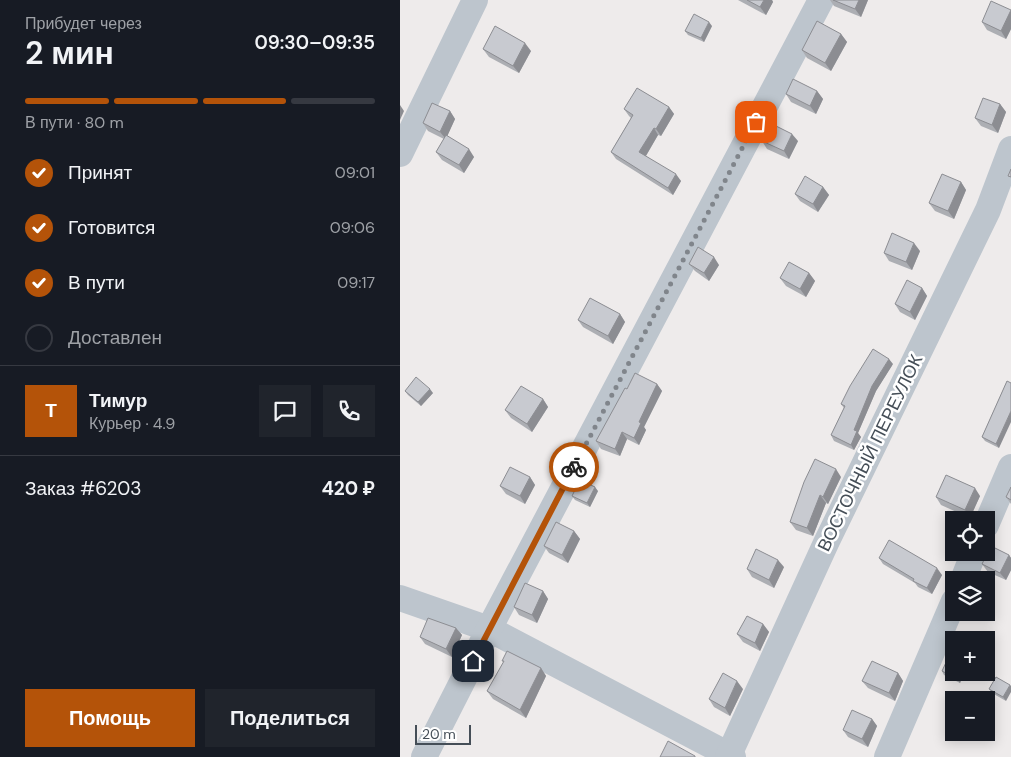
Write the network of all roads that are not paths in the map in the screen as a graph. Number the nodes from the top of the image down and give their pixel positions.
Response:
1 (475, 0) edge
2 (821, 0) edge
3 (1011, 149) edge
4 (400, 154) edge
5 (1011, 468) edge
6 (992, 511) edge
7 (400, 598) edge
8 (945, 621) edge
9 (489, 629) junction
10 (730, 756) edge
11 (424, 757) edge
12 (887, 757) edge

1 - 4 street
2 - 9 street
3 - 10 street, ВОСТОЧНЫЙ ПЕРЕУЛОК
5 - 6 street
7 - 9 street
8 - 12 street
9 - 10 street
9 - 11 street

